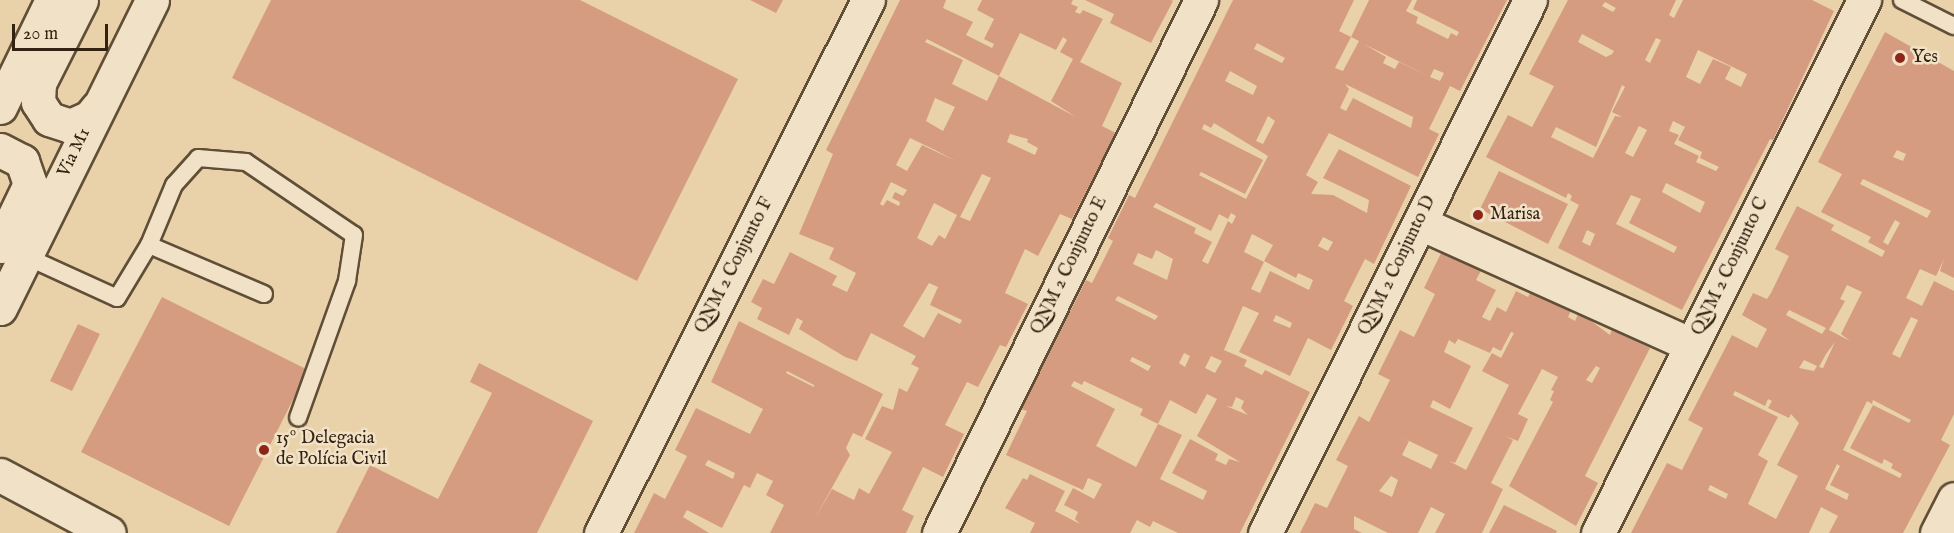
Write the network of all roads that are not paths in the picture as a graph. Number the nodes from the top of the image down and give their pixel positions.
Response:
1 (52, 0) edge
2 (81, 0) edge
3 (152, 0) edge
4 (868, 0) edge
5 (1201, 0) edge
6 (1530, 0) edge
7 (1864, 0) edge
8 (1902, 0) edge
9 (1954, 26) edge
10 (0, 107) edge
11 (97, 108) junction
12 (0, 150) edge
13 (1420, 223) junction
14 (148, 244) junction
15 (13, 251) edge
16 (264, 294) dead end
17 (0, 308) edge
18 (1692, 345) junction
19 (298, 418) dead end
20 (0, 476) edge
21 (1954, 499) edge
22 (109, 533) edge
23 (601, 533) edge
24 (939, 533) edge
25 (1265, 533) edge
26 (1598, 533) edge
27 (1937, 533) edge

1 - 10 street
2 - 11 street
3 - 11 street, Via M1
4 - 23 street, QNM 2 Conjunto F
5 - 24 street, QNM 2 Conjunto E
6 - 13 street, QNM 2 Conjunto D
7 - 18 street, QNM 2 Conjunto C
8 - 9 lane
11 - 15 street, Via M1
12 - 15 street
13 - 18 street
13 - 25 street, QNM 2 Conjunto D
14 - 15 lane
14 - 16 lane
14 - 19 lane
15 - 17 street, Via M1
18 - 26 street, QNM 2 Conjunto C
20 - 22 street
21 - 27 street

